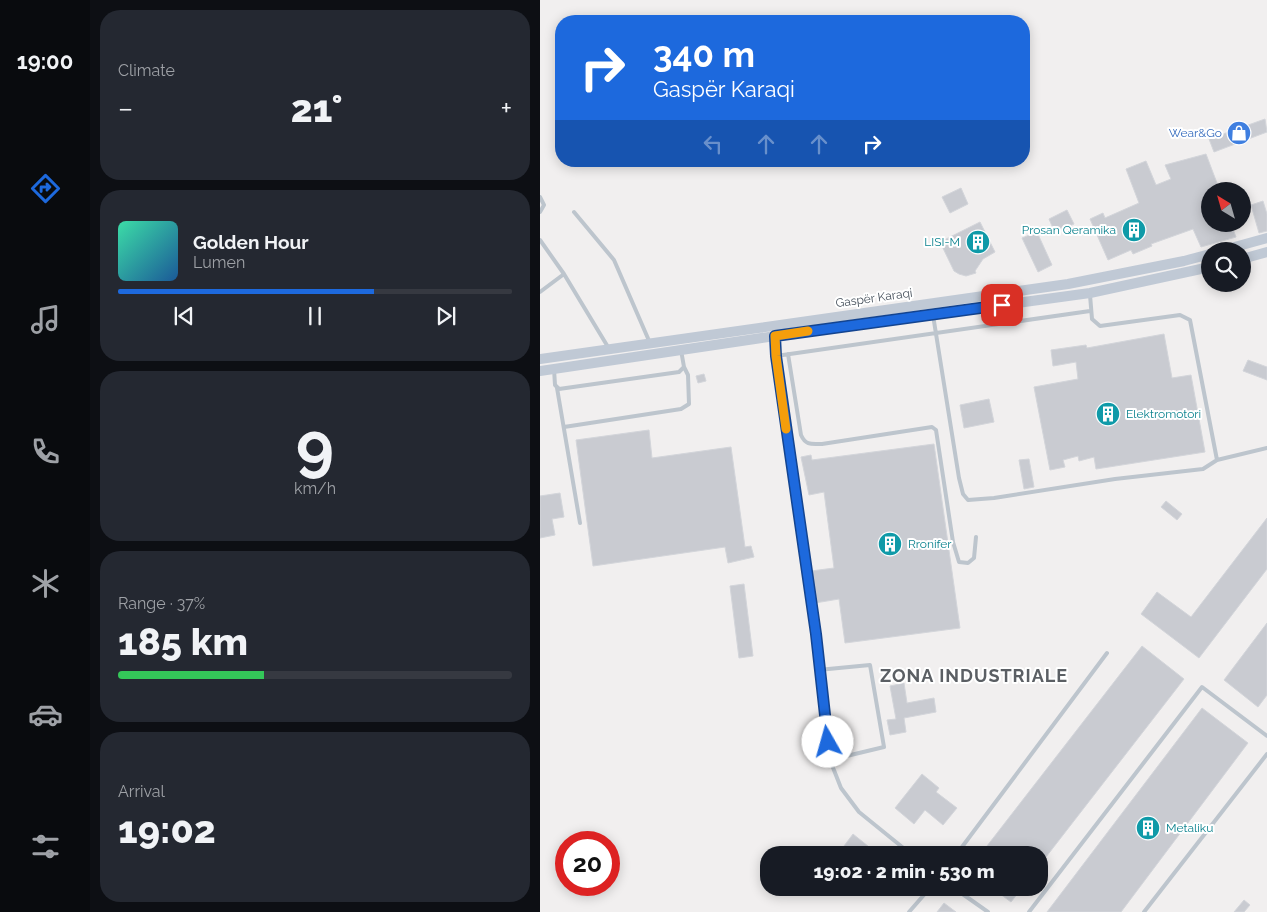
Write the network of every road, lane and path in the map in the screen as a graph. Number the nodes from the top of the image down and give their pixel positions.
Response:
1 (540, 197) edge
2 (540, 212) edge
3 (574, 212) dead end
4 (1267, 238) edge
5 (540, 240) edge
6 (1251, 242) edge
7 (1267, 252) edge
8 (1201, 256) edge
9 (1251, 256) edge
10 (1201, 269) edge
11 (564, 274) junction
12 (540, 292) edge
13 (1090, 293) junction
14 (1090, 311) junction
15 (933, 315) junction
16 (936, 333) junction
17 (775, 336) junction
18 (650, 343) junction
19 (609, 349) junction
20 (681, 350) junction
21 (788, 354) junction
22 (776, 356) junction
23 (540, 359) edge
24 (684, 367) junction
25 (554, 369) junction
26 (540, 371) edge
27 (557, 388) junction
28 (564, 427) junction
29 (1267, 448) edge
30 (1217, 460) junction
31 (580, 524) dead end
32 (976, 537) dead end
33 (1107, 653) dead end
34 (818, 670) junction
35 (1267, 736) edge
36 (1267, 754) edge
37 (830, 760) junction
38 (901, 846) edge
39 (963, 846) edge
40 (923, 896) edge
41 (965, 896) edge
42 (909, 912) edge
43 (988, 912) edge
44 (1029, 912) edge
45 (1144, 912) edge

1 - 2 lane
3 - 18 lane
4 - 6 main road
5 - 11 lane
7 - 9 main road
8 - 18 main road, Gaspër Karaqi
10 - 13 main road, Gaspër Karaqi
11 - 12 lane
11 - 19 lane
13 - 14 lane
13 - 15 main road, Gaspër Karaqi
14 - 16 lane
14 - 30 lane
15 - 16 lane
15 - 17 main road, Gaspër Karaqi
16 - 21 lane
16 - 30 lane
17 - 20 main road, Gaspër Karaqi
17 - 22 lane
18 - 19 main road, Gaspër Karaqi
19 - 23 main road, Gaspër Karaqi
20 - 24 lane
20 - 25 main road, Gaspër Karaqi
21 - 22 lane
21 - 32 lane
22 - 34 lane
24 - 27 lane
24 - 28 lane
25 - 26 main road, Gaspër Karaqi
25 - 27 lane
27 - 28 lane
28 - 31 lane
29 - 30 lane
33 - 39 lane
34 - 37 lane
34 - 37 lane
35 - 44 lane
36 - 45 lane
37 - 38 lane
40 - 42 lane
41 - 43 lane

